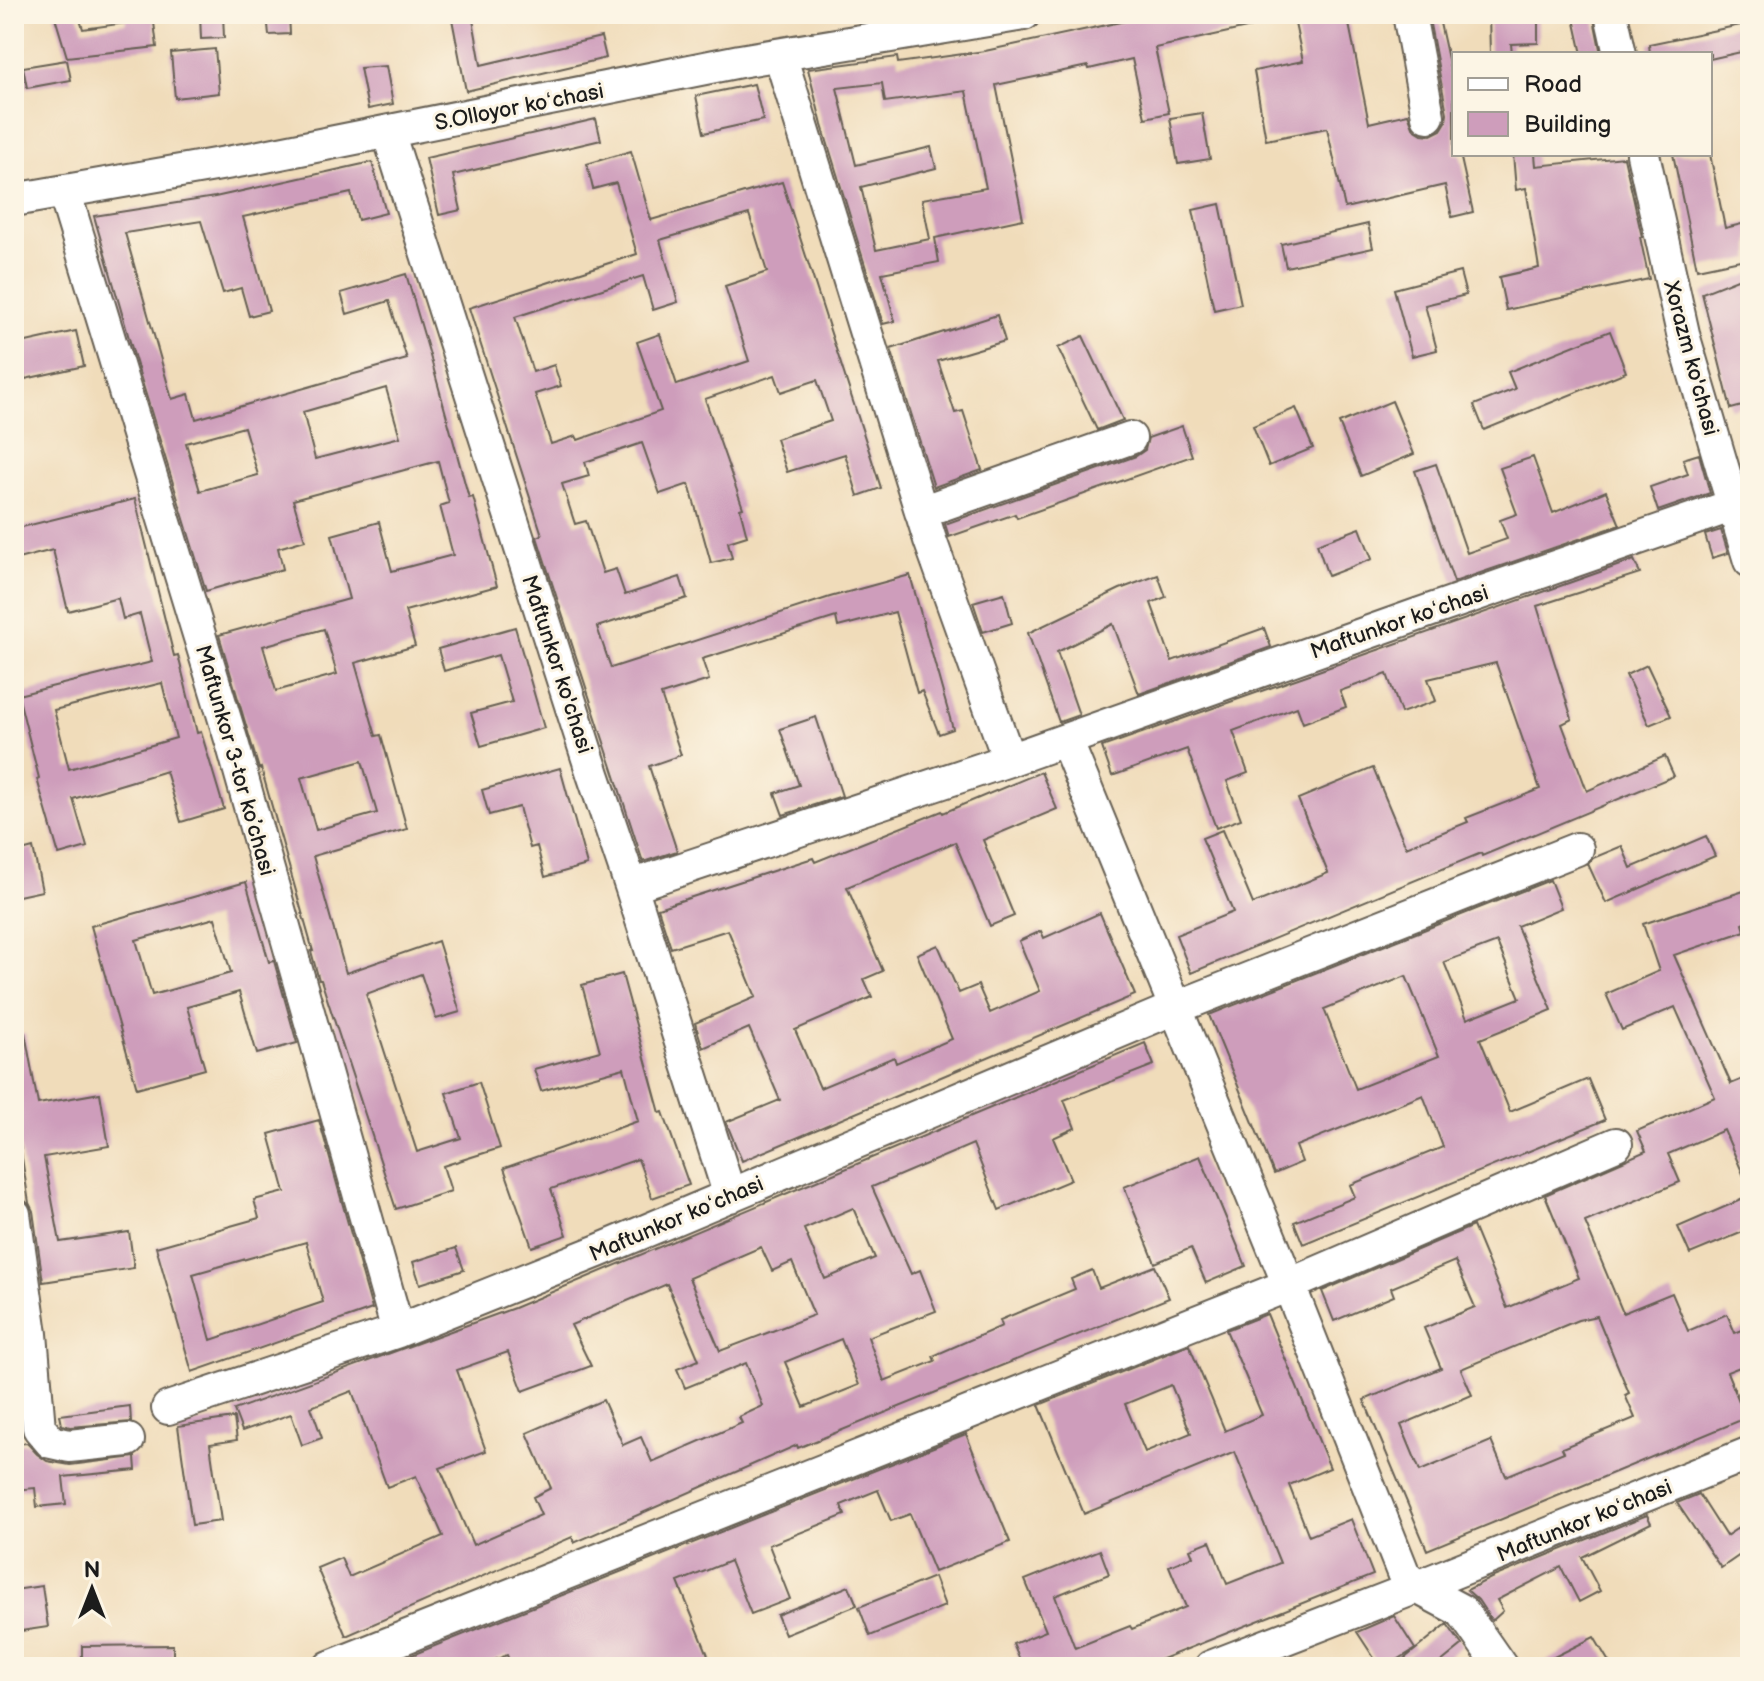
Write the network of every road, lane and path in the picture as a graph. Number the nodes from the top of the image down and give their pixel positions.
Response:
1 (1409, 14) edge
2 (1611, 14) edge
3 (1016, 15) edge
4 (1620, 52) edge
5 (780, 55) junction
6 (1428, 116) dead end
7 (388, 132) junction
8 (1643, 156) edge
9 (64, 191) junction
10 (14, 200) edge
11 (1130, 438) dead end
12 (1734, 505) junction
13 (921, 512) junction
14 (1750, 561) edge
15 (1066, 740) junction
16 (1009, 760) junction
17 (1577, 849) dead end
18 (631, 886) junction
19 (1175, 1008) junction
20 (1616, 1144) dead end
21 (730, 1196) junction
22 (14, 1214) edge
23 (1289, 1285) junction
24 (398, 1331) junction
25 (22, 1336) edge
26 (168, 1408) dead end
27 (128, 1440) dead end
28 (1750, 1453) edge
29 (1417, 1587) junction
30 (1222, 1665) edge
31 (330, 1667) edge
32 (1501, 1667) edge

1 - 6 street
2 - 4 street
3 - 5 street, S.Olloyor koʻchasi
5 - 7 street, S.Olloyor koʻchasi
5 - 13 street
7 - 9 street, S.Olloyor koʻchasi
7 - 18 street, Maftunkor ko'chasi
8 - 12 street, Xorazm ko'chasi
9 - 10 street, S.Olloyor koʻchasi
9 - 24 street, Maftunkor 3-tor koʼchasi
11 - 13 street
12 - 14 street, Xorazm ko'chasi
12 - 15 street, Maftunkor koʻchasi
13 - 16 street
15 - 16 street, Maftunkor koʻchasi
15 - 19 street
16 - 18 street, Maftunkor koʻchasi
17 - 19 street, Maftunkor koʻchasi
18 - 21 street, Maftunkor ko'chasi
19 - 21 street, Maftunkor koʻchasi
19 - 23 street
20 - 23 street
21 - 24 street, Maftunkor koʻchasi
22 - 25 street
23 - 29 street
23 - 31 street
24 - 26 street, Maftunkor koʻchasi
25 - 27 street
28 - 29 street, Maftunkor koʻchasi
29 - 30 street, Maftunkor koʻchasi
29 - 32 street

